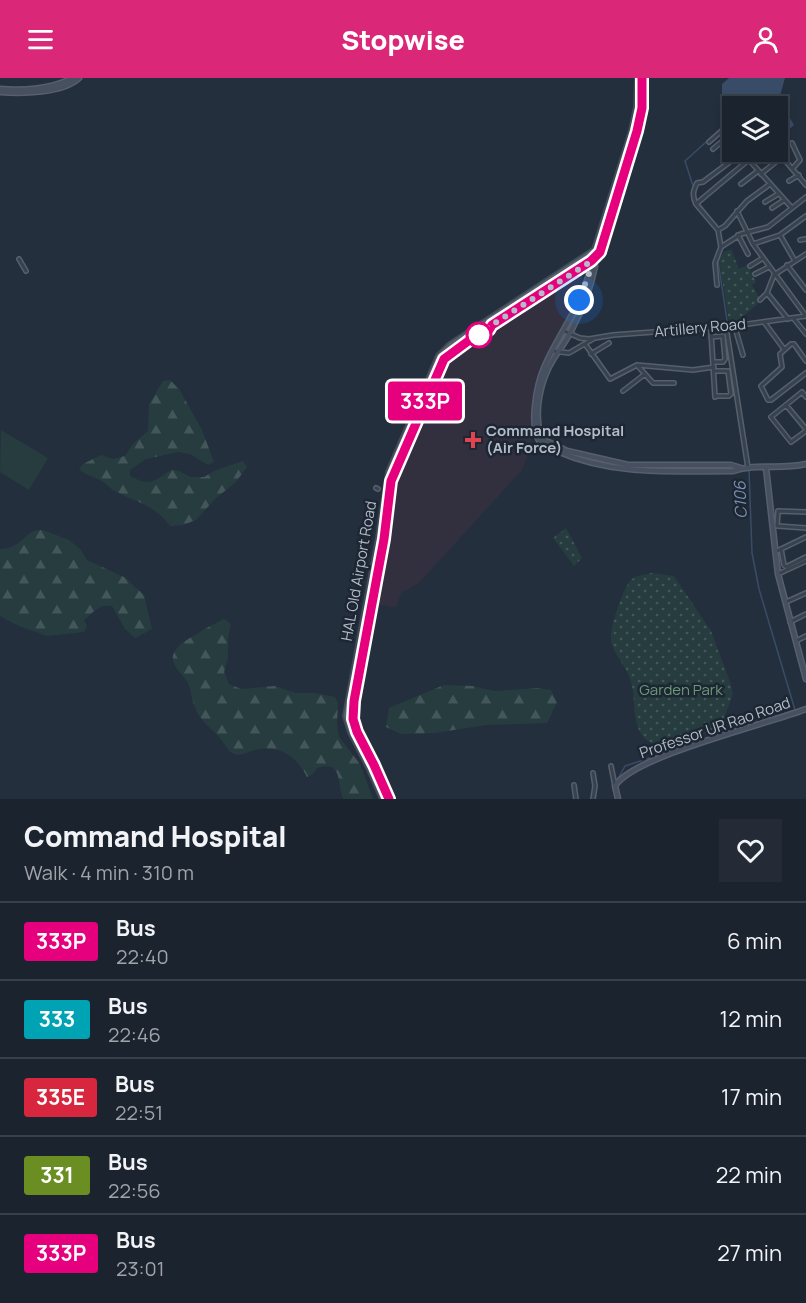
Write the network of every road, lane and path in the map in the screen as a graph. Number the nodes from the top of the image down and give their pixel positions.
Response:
1 (73, 78) edge
2 (79, 78) edge
3 (640, 78) edge
4 (0, 90) edge
5 (722, 131) edge
6 (709, 142) dead end
7 (722, 142) edge
8 (792, 143) dead end
9 (713, 149) dead end
10 (730, 162) edge
11 (746, 162) edge
12 (750, 162) edge
13 (775, 162) edge
14 (787, 162) edge
15 (793, 168) junction
16 (759, 173) junction
17 (799, 175) junction
18 (789, 181) dead end
19 (741, 184) dead end
20 (770, 184) junction
21 (806, 184) edge
22 (778, 194) junction
23 (806, 197) edge
24 (784, 200) junction
25 (765, 202) dead end
26 (696, 204) junction
27 (772, 208) dead end
28 (792, 208) junction
29 (737, 211) junction
30 (806, 216) edge
31 (719, 229) junction
32 (748, 233) junction
33 (738, 235) junction
34 (780, 235) junction
35 (806, 239) edge
36 (800, 240) dead end
37 (753, 244) junction
38 (721, 247) junction
39 (748, 254) dead end
40 (805, 256) edge
41 (763, 258) junction
42 (20, 259) dead end
43 (587, 260) junction
44 (795, 261) junction
45 (787, 265) junction
46 (750, 266) dead end
47 (769, 267) junction
48 (26, 271) dead end
49 (755, 274) dead end
50 (774, 275) junction
51 (717, 285) dead end
52 (806, 290) edge
53 (767, 293) junction
54 (760, 300) dead end
55 (806, 316) edge
56 (788, 319) junction
57 (794, 319) junction
58 (765, 322) junction
59 (726, 327) junction
60 (564, 331) junction
61 (736, 331) dead end
62 (570, 333) junction
63 (806, 334) edge
64 (595, 338) junction
65 (609, 343) dead end
66 (585, 344) junction
67 (784, 349) junction
68 (556, 352) junction
69 (591, 354) junction
70 (743, 355) dead end
71 (806, 361) edge
72 (713, 362) junction
73 (637, 365) junction
74 (714, 369) junction
75 (806, 373) edge
76 (645, 374) junction
77 (674, 383) dead end
78 (623, 391) dead end
79 (806, 396) edge
80 (786, 405) junction
81 (806, 430) edge
82 (806, 464) edge
83 (748, 468) junction
84 (766, 468) junction
85 (391, 473) junction
86 (806, 512) edge
87 (775, 526) junction
88 (806, 528) edge
89 (806, 537) edge
90 (781, 549) junction
91 (775, 552) junction
92 (806, 556) edge
93 (806, 561) edge
94 (778, 574) junction
95 (806, 593) edge
96 (784, 603) junction
97 (806, 614) edge
98 (790, 622) junction
99 (806, 636) edge
100 (796, 641) junction
101 (804, 663) edge
102 (806, 679) edge
103 (806, 709) edge
104 (611, 766) dead end
105 (593, 773) dead end
106 (574, 785) dead end
107 (615, 786) junction
108 (382, 799) edge
109 (389, 799) edge
110 (576, 799) edge
111 (593, 799) edge
112 (618, 799) edge

1 - 4 street
2 - 4 street
3 - 43 main road, HAL Old Airport Road
5 - 6 street
7 - 9 street
8 - 15 street
10 - 26 street
11 - 26 street
12 - 16 street
13 - 16 street
14 - 15 street
15 - 17 street
16 - 19 street
16 - 20 street
17 - 18 street
17 - 21 street
20 - 22 street
20 - 29 street
22 - 24 street
22 - 25 street
23 - 28 street
24 - 27 street
24 - 28 street
26 - 31 street
28 - 32 street
29 - 31 street
29 - 32 street
30 - 34 street
31 - 38 street
32 - 33 street
32 - 37 street
33 - 38 street
33 - 39 street
34 - 37 street
34 - 44 street
35 - 36 street
37 - 41 street
38 - 51 street
40 - 44 street
41 - 46 street
41 - 47 street
42 - 48 street
43 - 60 street
43 - 62 street
43 - 85 main road, HAL Old Airport Road
44 - 45 street
45 - 50 street
45 - 52 street
47 - 49 street
47 - 50 street
50 - 53 street
50 - 55 street
53 - 54 street
53 - 56 street
55 - 57 street, Artillery Road
56 - 57 street, Artillery Road
56 - 58 street, Artillery Road
57 - 63 street
58 - 59 street, Artillery Road
58 - 67 street
59 - 64 street, Artillery Road
59 - 83 street
60 - 62 street, Artillery Road
60 - 68 street
61 - 70 street
62 - 64 street, Artillery Road
62 - 68 street
64 - 66 street, Artillery Road
65 - 69 street
66 - 68 street, Artillery Road
66 - 69 street
67 - 71 street
67 - 75 street
68 - 83 street
69 - 73 street
72 - 72 street
72 - 74 street
73 - 74 street
73 - 76 street
74 - 74 street
76 - 77 street
76 - 78 street
79 - 80 street
80 - 81 street
80 - 81 street
82 - 84 street
83 - 84 street
84 - 87 street
85 - 108 main road, HAL Old Airport Road
85 - 109 main road, HAL Old Airport Road
86 - 87 street
87 - 88 street
87 - 91 street
89 - 90 street
90 - 91 street
90 - 92 street
91 - 94 street
93 - 94 street
94 - 96 street
95 - 96 street
96 - 98 street
97 - 98 street
98 - 100 street
99 - 100 street
100 - 101 street
101 - 102 street
103 - 107 street, Professor UR Rao Road
104 - 107 street
105 - 111 street
106 - 110 street
107 - 112 street

